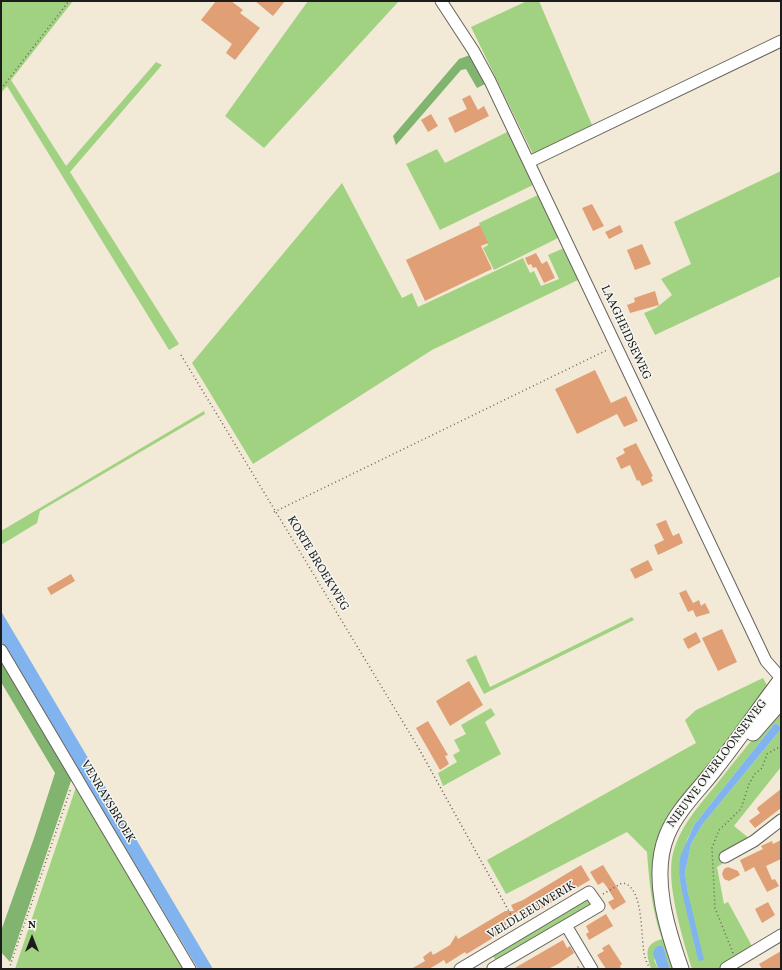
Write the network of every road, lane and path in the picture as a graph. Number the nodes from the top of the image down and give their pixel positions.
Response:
1 (69, 1) edge
2 (442, 1) edge
3 (781, 41) edge
4 (1, 89) edge
5 (529, 162) junction
6 (616, 346) junction
7 (181, 355) dead end
8 (274, 512) junction
9 (1, 650) edge
10 (781, 679) edge
11 (781, 700) edge
12 (76, 775) junction
13 (781, 820) edge
14 (725, 857) dead end
15 (594, 899) junction
16 (567, 926) junction
17 (521, 932) junction
18 (781, 935) edge
19 (485, 955) junction
20 (477, 965) edge
21 (726, 968) edge
22 (9, 969) edge
23 (190, 969) edge
24 (460, 969) edge
25 (493, 969) edge
26 (592, 969) edge
27 (650, 969) edge
28 (681, 969) edge
29 (690, 969) edge

1 - 4 path
2 - 5 street, LAAGHEIDSEWEG
3 - 5 street
5 - 6 street, LAAGHEIDSEWEG
6 - 8 path, KORTE BROEKWEG
6 - 10 street, LAAGHEIDSEWEG
7 - 8 path
8 - 17 path, KORTE BROEKWEG
9 - 12 street, VENRAYSBROEK
10 - 28 street, NIEUWE OVERLOONSEWEG
11 - 29 street, NIEUWE OVERLOONSEWEG
12 - 22 path
12 - 23 street, VENRAYSBROEK
13 - 14 street
15 - 16 street, VELDLEEUWERIK
15 - 17 street, VELDLEEUWERIK
15 - 27 path
16 - 25 street, VELDLEEUWERIK
16 - 26 street
17 - 19 street, VELDLEEUWERIK
18 - 21 street
19 - 20 street, VELDLEEUWERIK
19 - 25 street
20 - 24 street, VELDLEEUWERIK

